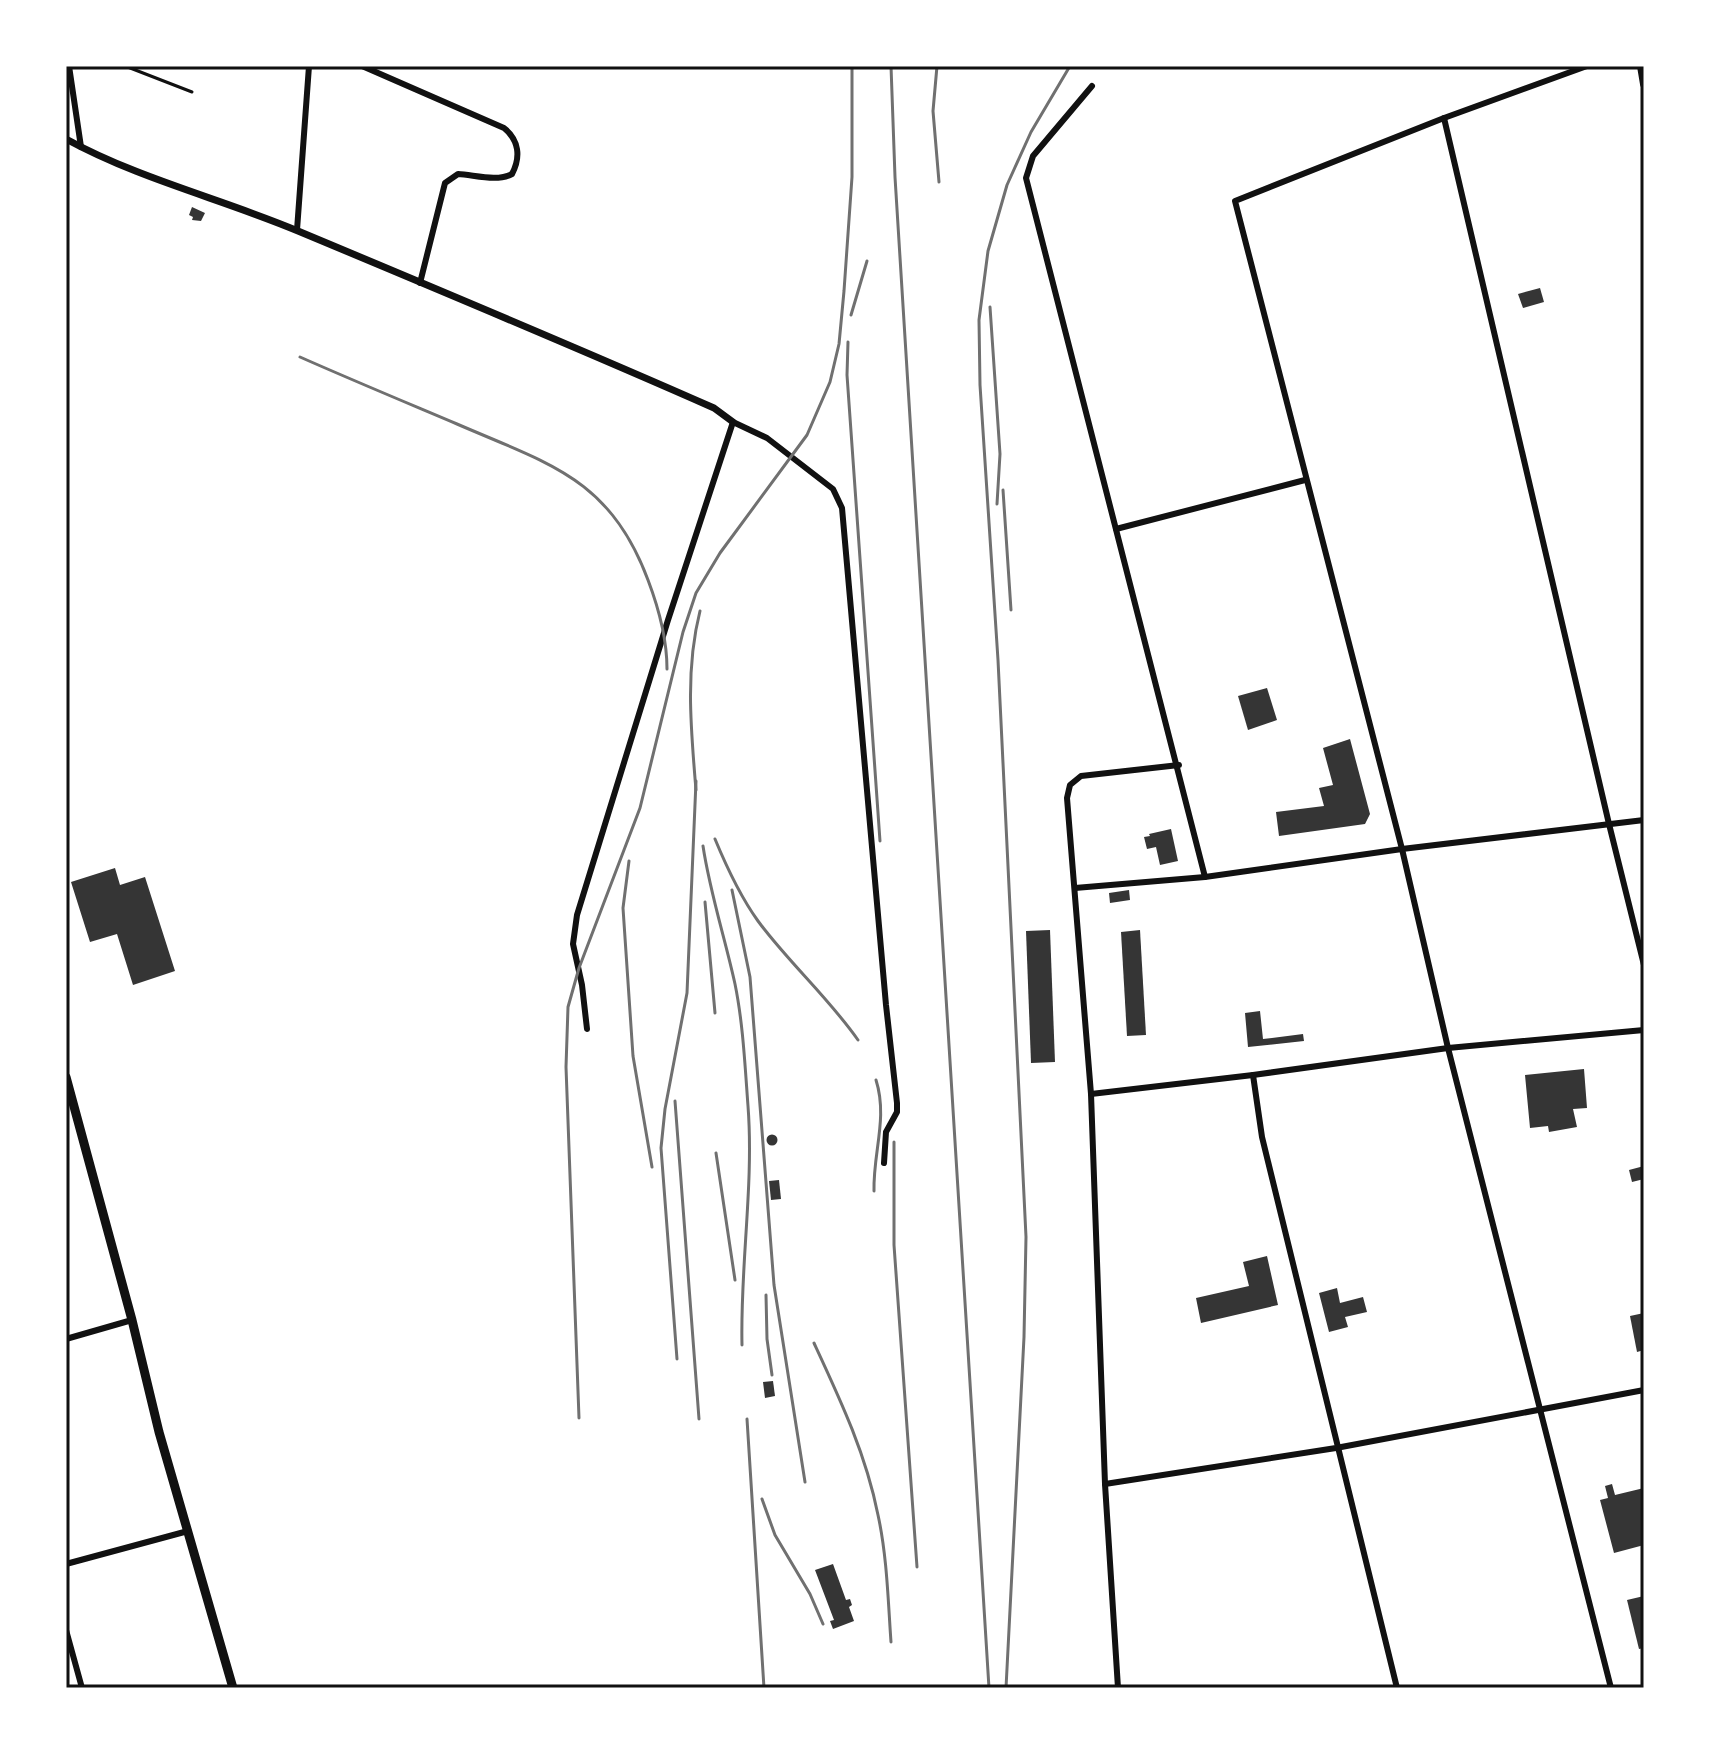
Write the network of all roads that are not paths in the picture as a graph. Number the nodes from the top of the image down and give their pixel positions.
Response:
1 (69, 66) edge
2 (125, 66) edge
3 (309, 66) edge
4 (362, 66) edge
5 (1587, 66) edge
6 (1641, 66) edge
7 (1644, 84) edge
8 (1092, 86) dead end
9 (192, 92) dead end
10 (1444, 118) junction
11 (66, 139) edge
12 (81, 147) junction
13 (297, 230) junction
14 (420, 283) junction
15 (733, 422) junction
16 (1305, 480) junction
17 (1116, 529) junction
18 (1179, 765) junction
19 (1644, 820) edge
20 (1609, 824) junction
21 (1402, 849) junction
22 (1205, 877) junction
23 (1075, 888) junction
24 (1644, 965) edge
25 (587, 1029) dead end
26 (1644, 1030) edge
27 (1448, 1048) junction
28 (1253, 1075) junction
29 (66, 1077) edge
30 (1091, 1094) junction
31 (884, 1163) dead end
32 (132, 1320) junction
33 (66, 1339) edge
34 (1644, 1390) edge
35 (1540, 1411) junction
36 (1336, 1448) junction
37 (1105, 1484) junction
38 (188, 1531) junction
39 (66, 1564) edge
40 (66, 1630) edge
41 (82, 1688) edge
42 (233, 1688) edge
43 (1118, 1688) edge
44 (1397, 1688) edge
45 (1611, 1688) edge

1 - 12 street
2 - 9 lane
3 - 13 street
4 - 14 street
5 - 10 street
6 - 7 main road
8 - 17 street
10 - 16 street
10 - 20 street
11 - 12 street
12 - 13 street
13 - 14 street
14 - 15 street
15 - 25 street
15 - 31 street
16 - 17 street
16 - 21 street
17 - 18 street
18 - 22 street
18 - 23 street
19 - 20 street
20 - 21 street
20 - 24 street
21 - 22 street
21 - 27 street
22 - 23 street
23 - 30 street
26 - 27 street
27 - 28 street
27 - 35 street
28 - 30 street
28 - 36 street
29 - 32 main road
30 - 37 street
32 - 33 street
32 - 38 main road
34 - 35 street
35 - 36 street
35 - 45 street
36 - 37 street
36 - 44 street
37 - 43 street
38 - 39 street
38 - 42 main road
40 - 41 street

